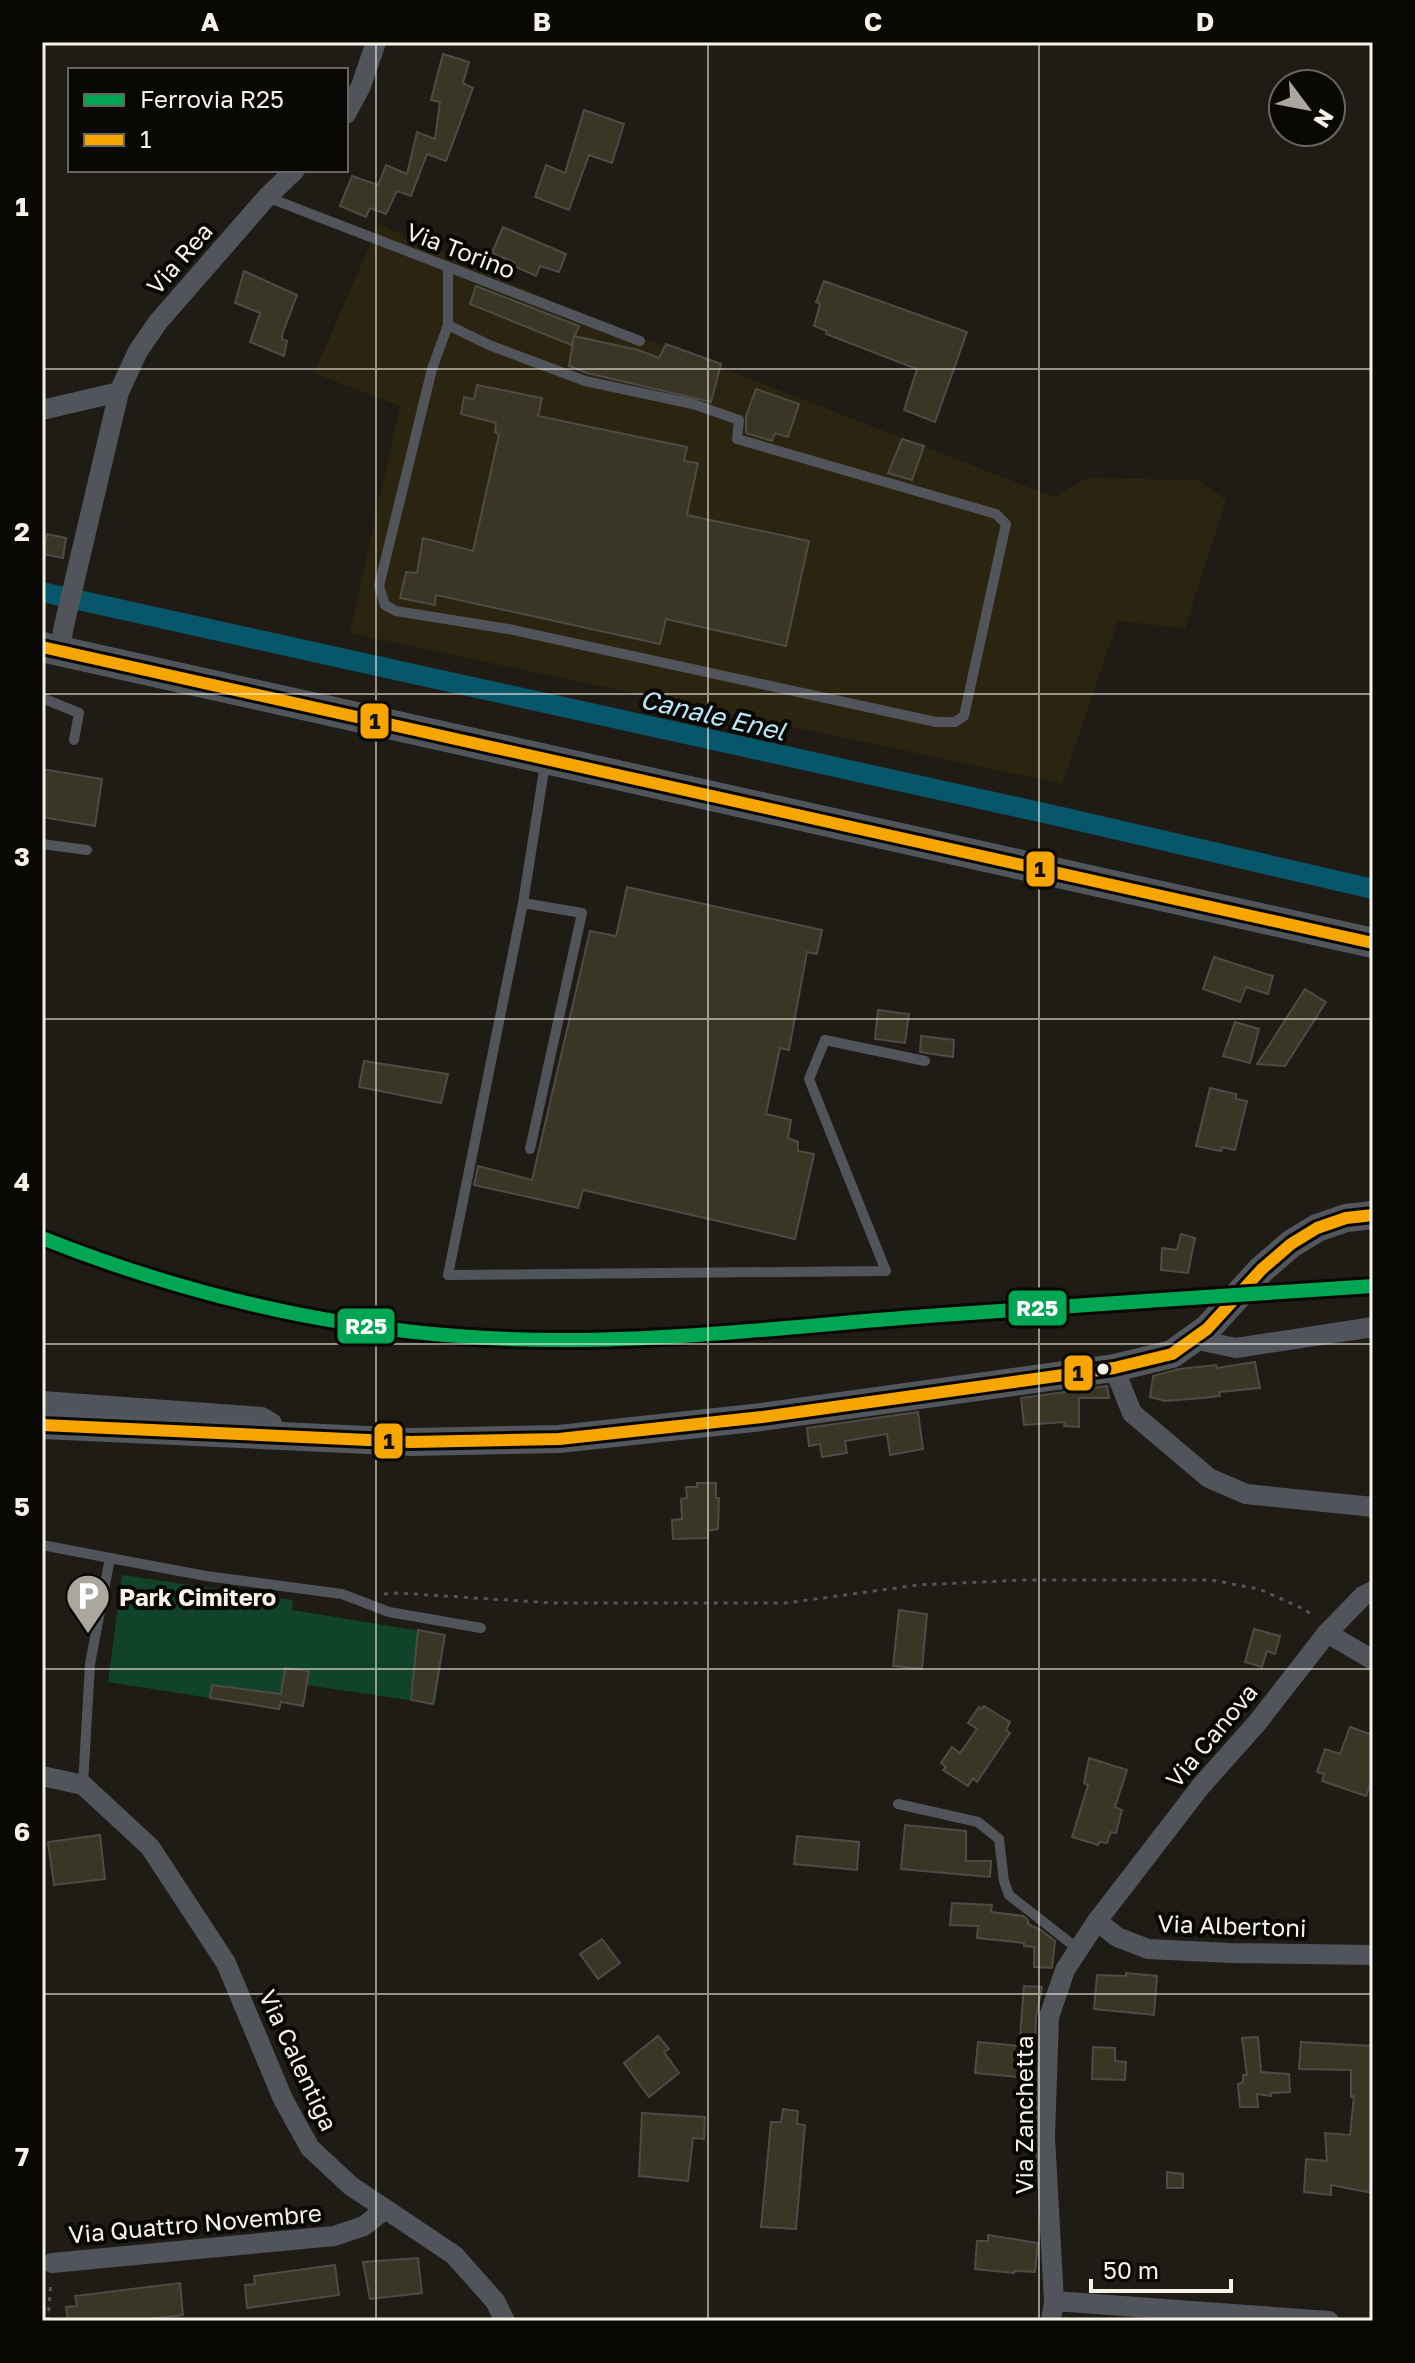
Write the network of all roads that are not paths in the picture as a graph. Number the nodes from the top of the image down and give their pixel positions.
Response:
1 (376, 42) edge
2 (348, 110) edge
3 (293, 172) edge
4 (267, 197) junction
5 (448, 267) junction
6 (448, 325) junction
7 (640, 341) dead end
8 (119, 392) junction
9 (42, 410) edge
10 (55, 643) edge
11 (42, 698) edge
12 (74, 740) dead end
13 (546, 758) junction
14 (42, 844) edge
15 (87, 850) dead end
16 (523, 903) junction
17 (1373, 943) edge
18 (925, 1061) dead end
19 (530, 1149) dead end
20 (1359, 1216) edge
21 (1373, 1327) edge
22 (1200, 1334) junction
23 (1114, 1368) junction
24 (42, 1401) edge
25 (42, 1425) edge
26 (274, 1435) junction
27 (1373, 1507) edge
28 (42, 1545) edge
29 (110, 1558) junction
30 (1373, 1591) edge
31 (481, 1628) dead end
32 (1327, 1633) junction
33 (1373, 1660) edge
34 (42, 1776) edge
35 (83, 1785) junction
36 (898, 1804) dead end
37 (1097, 1921) junction
38 (1078, 1949) junction
39 (1373, 1955) edge
40 (384, 2210) junction
41 (52, 2263) road end
42 (1053, 2311) edge
43 (505, 2321) edge
44 (1329, 2321) edge

1 - 2 street
3 - 4 street, Via Rea
4 - 5 lane, Via Torino
4 - 8 street, Via Rea
5 - 6 lane
5 - 7 lane, Via Torino
6 - 6 lane
8 - 9 street
8 - 10 street, Via Rea
10 - 13 main road
11 - 12 lane
13 - 16 lane
13 - 17 main road
14 - 15 lane
16 - 18 lane
16 - 19 lane
20 - 22 main road
21 - 22 street
22 - 23 main road
23 - 26 main road
23 - 27 street
24 - 26 street
25 - 26 main road
28 - 29 lane
29 - 31 lane
29 - 35 lane
30 - 32 street, Via Canova
32 - 33 street
32 - 37 street, Via Canova
34 - 35 street
35 - 40 street, Via Calentiga
36 - 38 lane
37 - 38 street, Via Zanchetta
37 - 39 street, Via Albertoni
38 - 42 street, Via Zanchetta
40 - 41 street, Via Quattro Novembre
40 - 43 street, Via Calentiga
42 - 44 street

